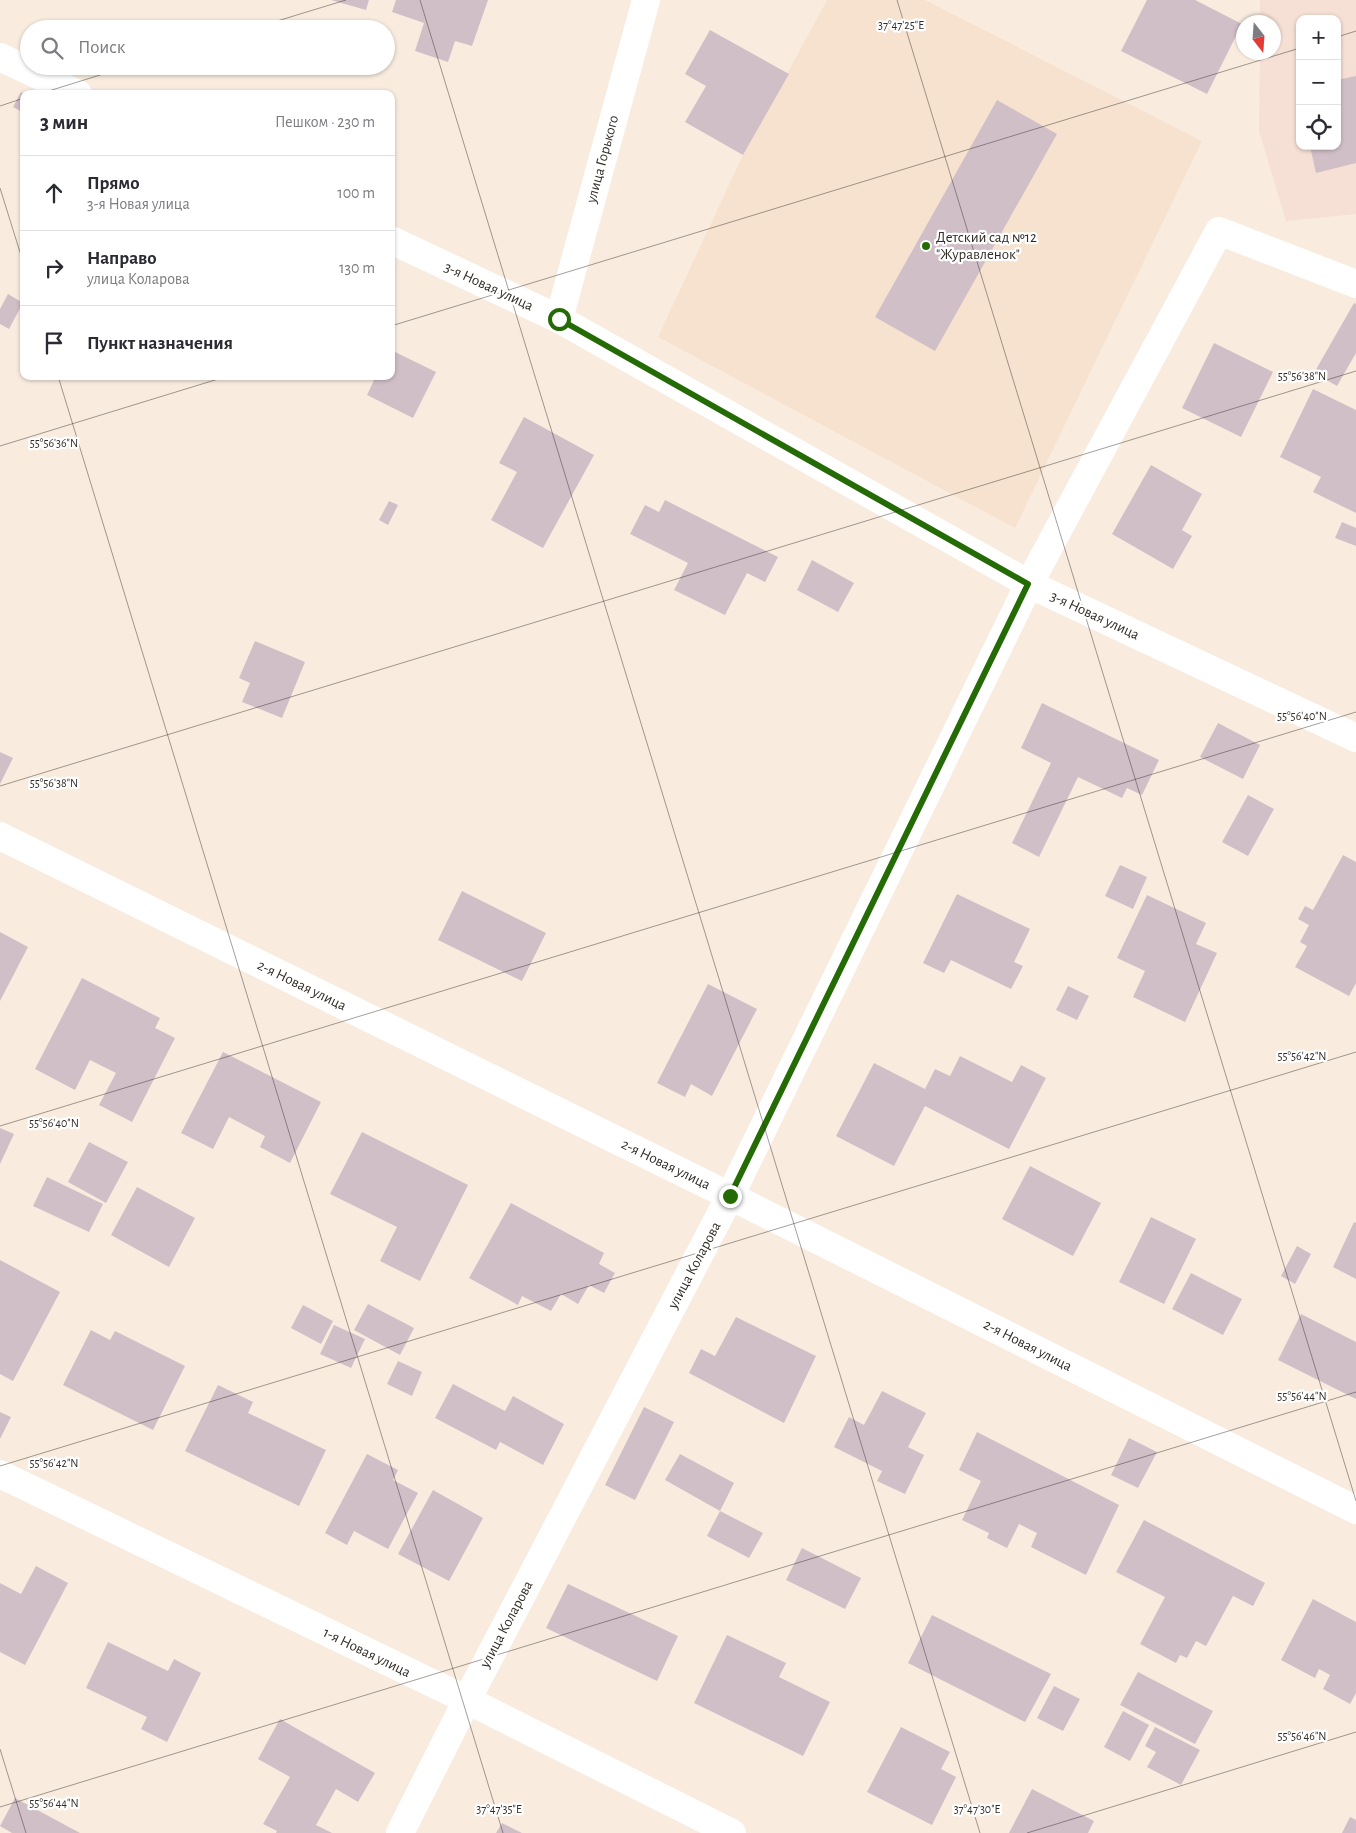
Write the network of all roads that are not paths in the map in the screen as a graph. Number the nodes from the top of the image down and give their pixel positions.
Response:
1 (646, 0) edge
2 (0, 57) edge
3 (20, 66) edge
4 (38, 75) edge
5 (70, 90) edge
6 (395, 242) edge
7 (1356, 284) edge
8 (559, 319) junction
9 (1028, 584) junction
10 (1356, 738) edge
11 (0, 836) edge
12 (730, 1196) junction
13 (0, 1474) edge
14 (1356, 1510) edge
15 (467, 1700) junction
16 (400, 1833) edge
17 (732, 1833) edge

1 - 8 street, улица Горького
2 - 3 street
4 - 5 street
6 - 8 street, 3-я Новая улица
7 - 9 street, улица Коларова
8 - 9 street, 3-я Новая улица
9 - 10 street, 3-я Новая улица
9 - 12 street, улица Коларова
11 - 12 street, 2-я Новая улица
12 - 14 street, 2-я Новая улица
12 - 15 street, улица Коларова
13 - 15 street, 1-я Новая улица
15 - 16 street, улица Коларова
15 - 17 street, 1-я Новая улица

